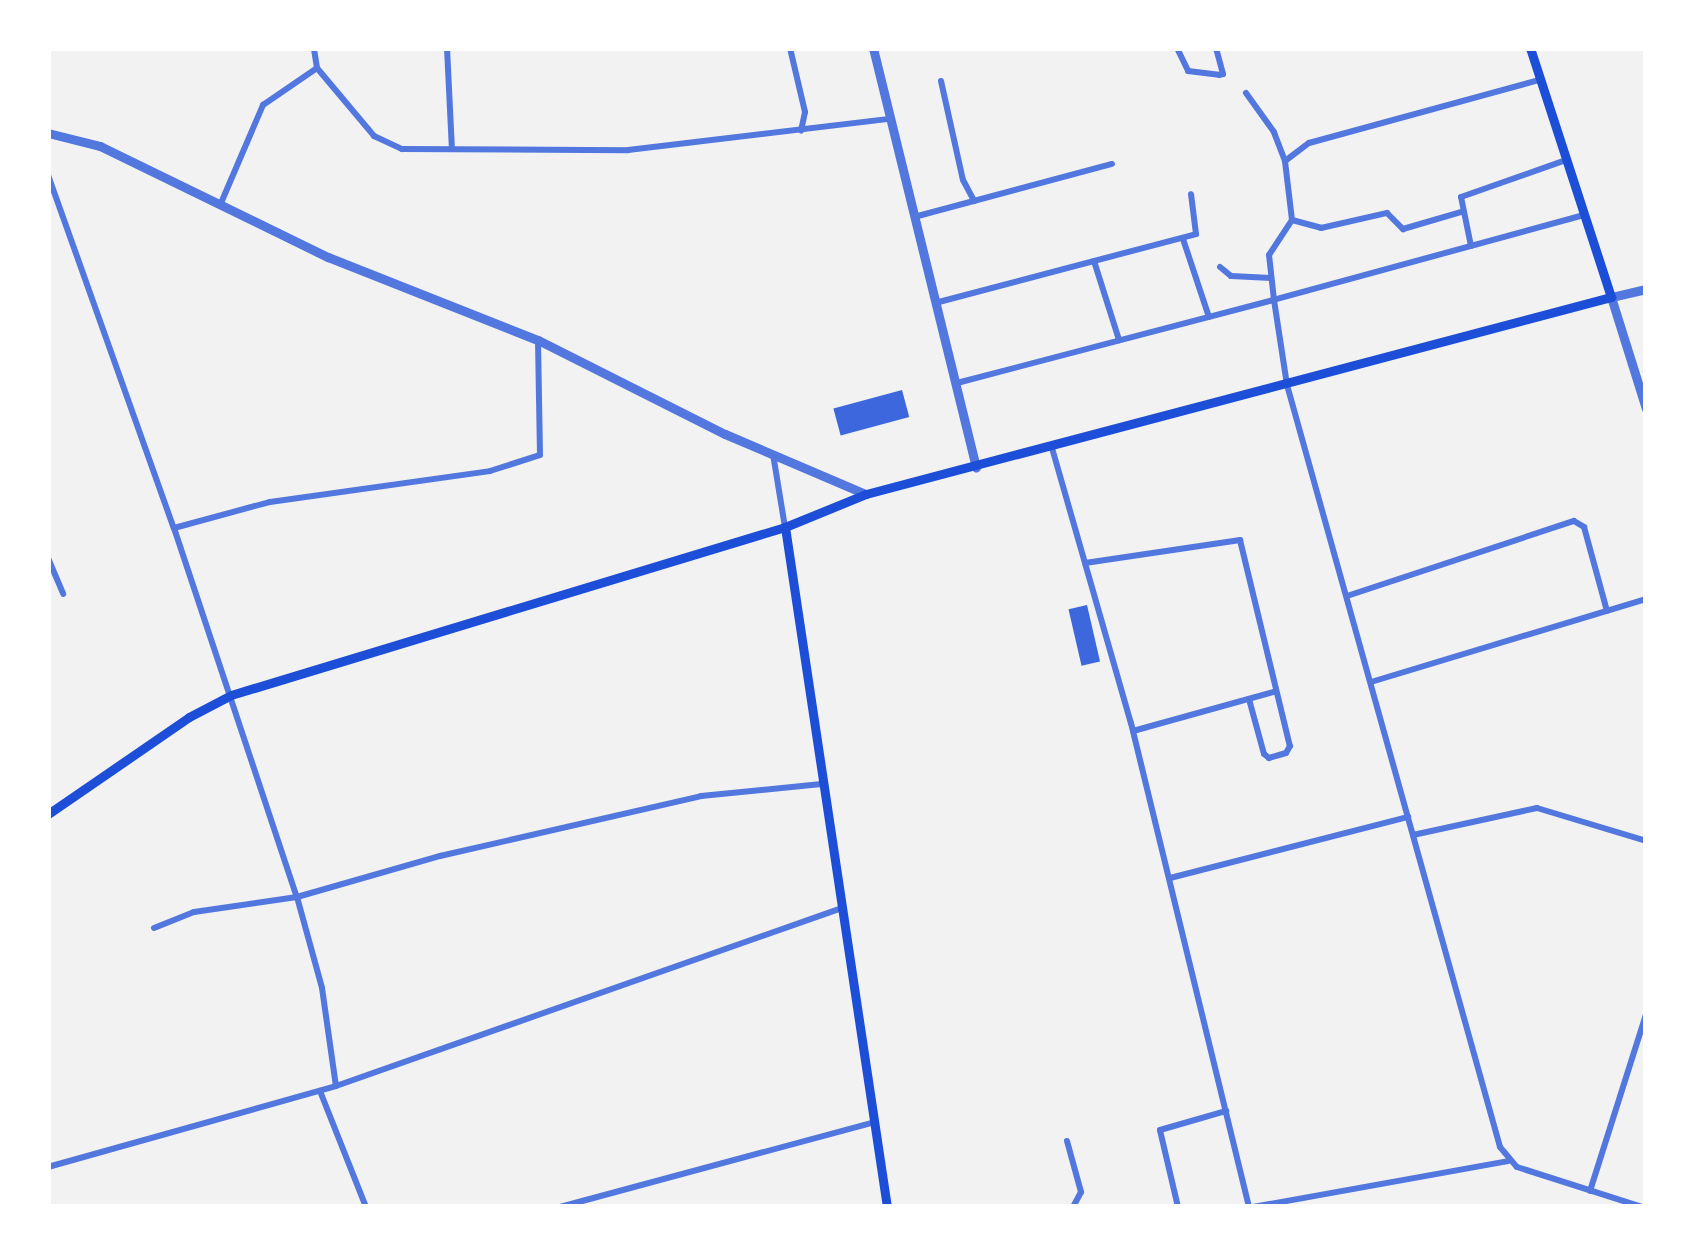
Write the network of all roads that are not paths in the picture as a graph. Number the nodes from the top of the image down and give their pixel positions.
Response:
1 (314, 48) edge
2 (447, 48) edge
3 (790, 48) edge
4 (873, 48) edge
5 (1177, 48) edge
6 (1216, 48) edge
7 (1530, 48) edge
8 (317, 68) junction
9 (1540, 80) junction
10 (941, 81) dead end
11 (1246, 93) dead end
12 (889, 118) junction
13 (801, 130) junction
14 (48, 133) edge
15 (452, 149) junction
16 (1566, 160) junction
17 (1285, 161) junction
18 (1112, 164) dead end
19 (48, 175) edge
20 (1191, 194) dead end
21 (974, 201) junction
22 (221, 202) junction
23 (1461, 212) junction
24 (1584, 215) junction
25 (914, 217) junction
26 (1292, 220) junction
27 (1183, 238) junction
28 (1471, 246) junction
29 (1094, 262) junction
30 (1220, 267) dead end
31 (1270, 278) junction
32 (1645, 290) edge
33 (1611, 297) junction
34 (1274, 300) junction
35 (935, 303) junction
36 (1209, 317) junction
37 (538, 340) junction
38 (1120, 340) junction
39 (955, 383) junction
40 (1287, 385) junction
41 (1646, 409) edge
42 (1052, 448) junction
43 (773, 454) junction
44 (976, 468) junction
45 (866, 494) junction
46 (785, 527) junction
47 (174, 528) junction
48 (48, 558) edge
49 (1085, 562) junction
50 (63, 594) dead end
51 (1347, 597) junction
52 (1646, 599) edge
53 (1607, 611) junction
54 (1371, 682) junction
55 (1276, 692) junction
56 (231, 695) junction
57 (1249, 699) junction
58 (1133, 731) junction
59 (821, 784) junction
60 (48, 814) edge
61 (1408, 817) junction
62 (1413, 835) junction
63 (1646, 841) edge
64 (1170, 878) junction
65 (297, 897) junction
66 (839, 909) junction
67 (154, 928) dead end
68 (1646, 1013) edge
69 (1641, 1044) edge
70 (336, 1086) junction
71 (320, 1091) junction
72 (1226, 1112) junction
73 (872, 1123) junction
74 (1067, 1141) dead end
75 (1508, 1161) junction
76 (48, 1167) edge
77 (1590, 1191) junction
78 (366, 1207) edge
79 (560, 1207) edge
80 (887, 1207) edge
81 (1072, 1207) edge
82 (1178, 1207) edge
83 (1251, 1207) edge
84 (1642, 1207) edge

1 - 8 street
2 - 15 street
3 - 13 street
4 - 12 street
5 - 6 street
7 - 9 main road
8 - 15 street
8 - 22 street
9 - 16 main road
9 - 17 street
10 - 21 street
11 - 17 street
12 - 13 street
12 - 25 street
13 - 15 street
14 - 22 street
16 - 23 street
16 - 24 main road
17 - 26 street
18 - 21 street
19 - 47 street
20 - 27 street
21 - 25 street
22 - 37 street
23 - 26 street
23 - 28 street
24 - 28 street
24 - 33 main road
25 - 35 street
26 - 31 street
27 - 29 street
27 - 36 street
28 - 34 street
29 - 35 street
29 - 38 street
30 - 31 street
31 - 34 street
32 - 33 street
33 - 40 main road
33 - 41 street
34 - 36 street
34 - 40 street
35 - 39 street
36 - 38 street
37 - 43 street
37 - 47 street
38 - 39 street
39 - 44 street
40 - 42 main road
40 - 51 street
42 - 44 main road
42 - 49 street
43 - 45 street
43 - 46 street
44 - 45 main road
45 - 46 main road
46 - 56 main road
46 - 59 main road
47 - 56 street
48 - 50 street
49 - 55 street
49 - 58 street
51 - 53 street
51 - 54 street
52 - 53 street
53 - 54 street
54 - 61 street
55 - 57 street
55 - 57 street
56 - 60 main road
56 - 65 street
57 - 58 street
58 - 64 street
59 - 65 street
59 - 66 main road
61 - 62 street
61 - 64 street
62 - 63 street
62 - 75 street
64 - 72 street
65 - 67 street
65 - 70 street
66 - 70 street
66 - 73 main road
68 - 69 street
69 - 77 street
70 - 71 street
71 - 76 street
71 - 78 street
72 - 82 street
72 - 83 street
73 - 79 street
73 - 80 main road
74 - 81 street
75 - 77 street
75 - 83 street
77 - 84 street

